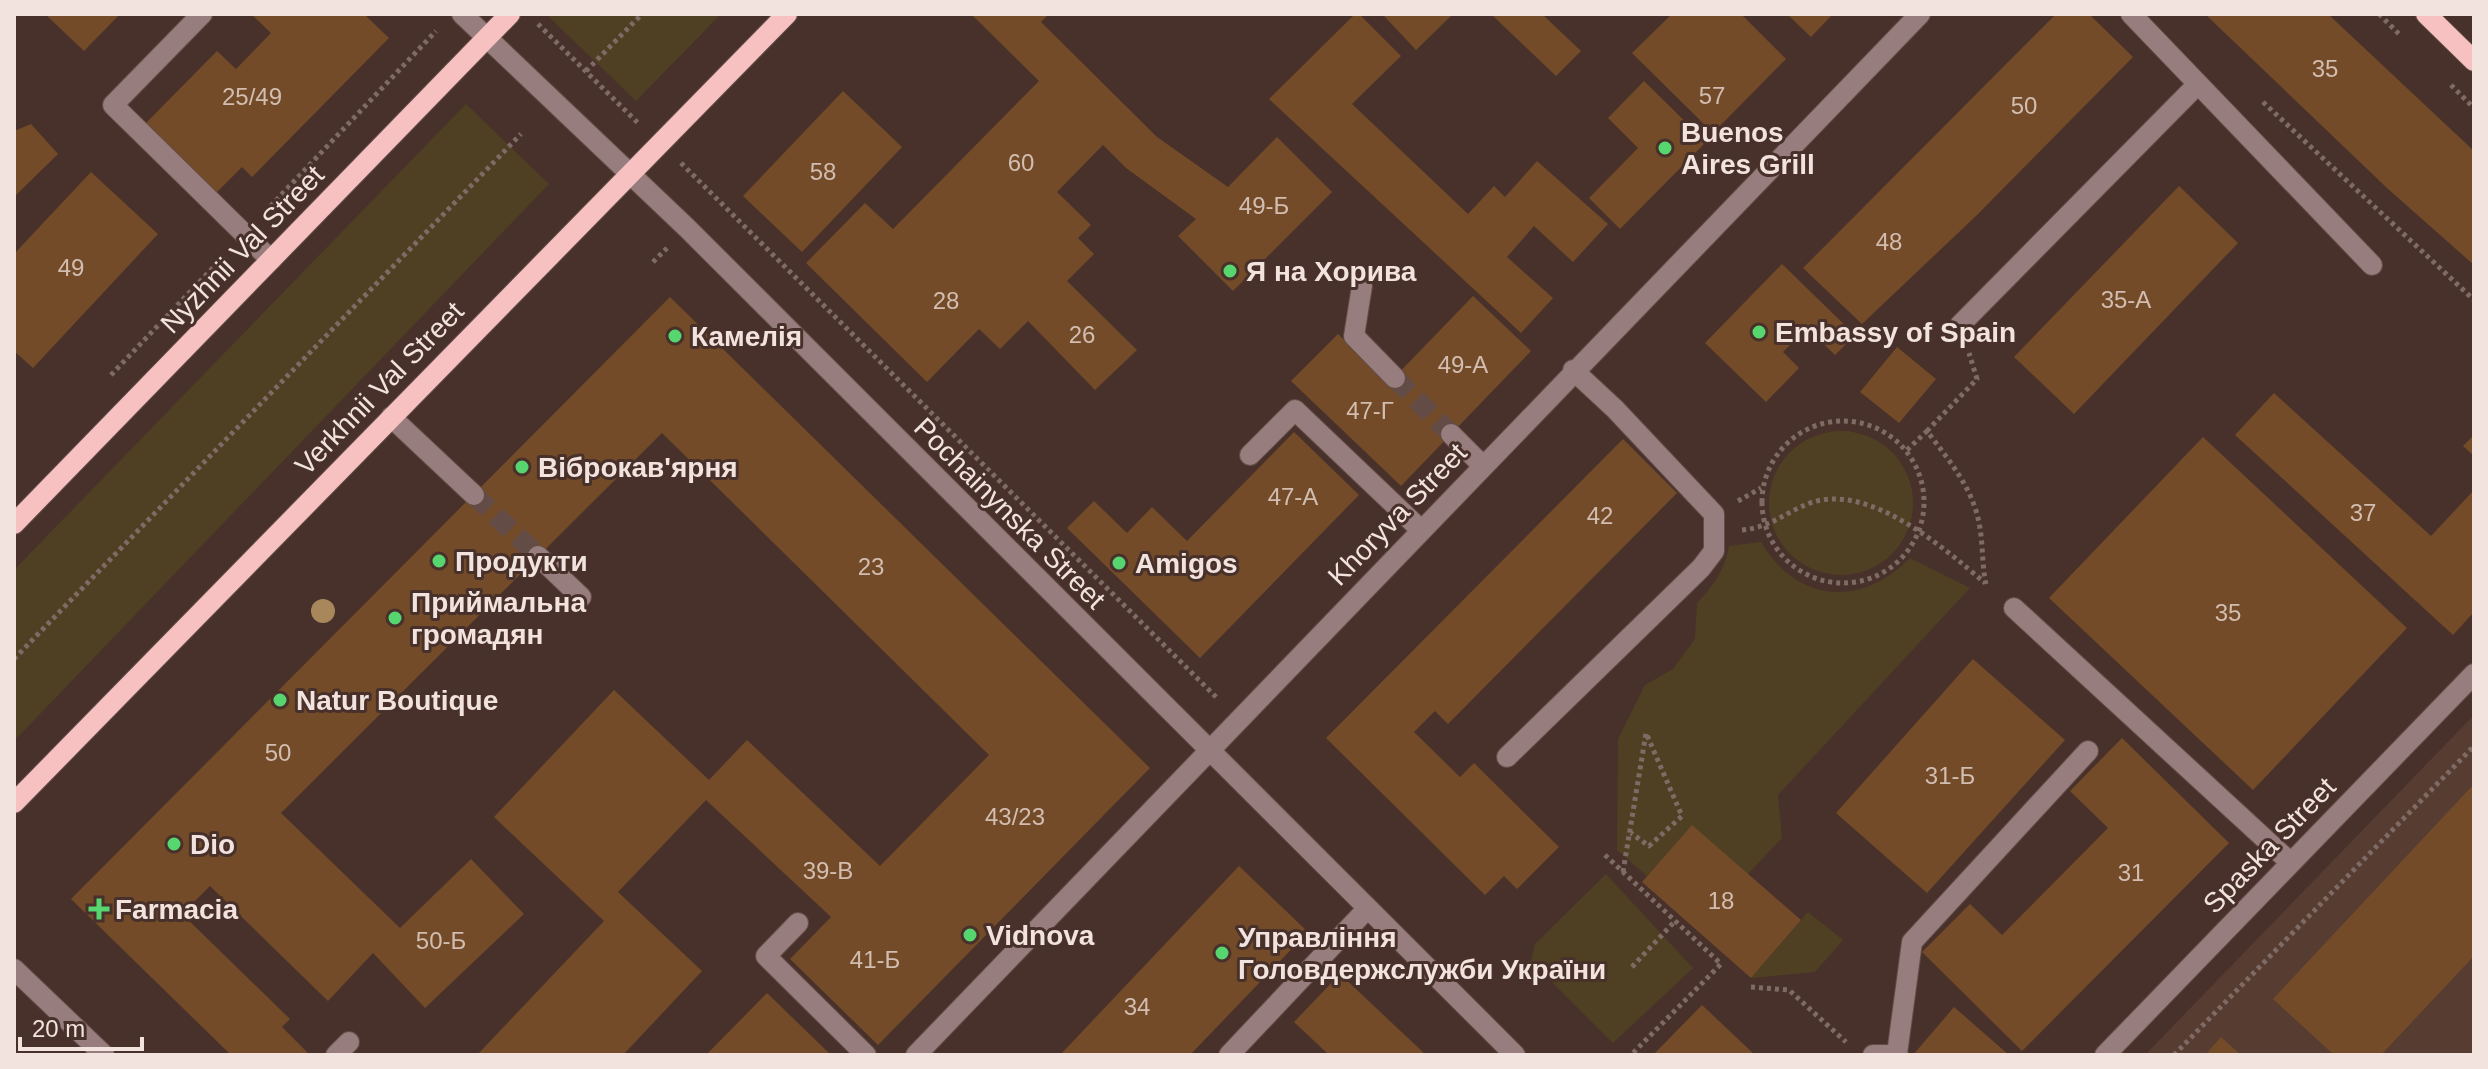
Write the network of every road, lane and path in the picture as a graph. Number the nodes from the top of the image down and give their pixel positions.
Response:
1 (202, 14) edge
2 (462, 14) edge
3 (510, 14) edge
4 (527, 14) edge
5 (642, 14) edge
6 (787, 14) edge
7 (1920, 14) edge
8 (2131, 14) edge
9 (2426, 14) edge
10 (487, 38) junction
11 (427, 40) dead end
12 (2474, 61) edge
13 (586, 71) junction
14 (2198, 84) junction
15 (2255, 95) dead end
16 (521, 134) dead end
17 (658, 142) junction
18 (627, 173) junction
19 (245, 233) junction
20 (271, 260) junction
21 (2372, 265) dead end
22 (1362, 286) dead end
23 (2474, 300) edge
24 (1960, 325) joint
25 (1573, 370) junction
26 (109, 378) dead end
27 (1395, 378) tunnel mouth
28 (391, 417) junction
29 (1927, 431) junction
30 (1451, 434) tunnel mouth
31 (1907, 450) junction
32 (1250, 455) dead end
33 (1482, 465) junction
34 (474, 495) tunnel mouth
35 (14, 524) edge
36 (1765, 527) junction
37 (1421, 530) junction
38 (1920, 530) junction
39 (1716, 533) junction
40 (538, 556) tunnel mouth
41 (1985, 583) junction
42 (581, 597) dead end
43 (2014, 608) joint
44 (14, 659) edge
45 (2474, 674) edge
46 (1224, 705) dead end
47 (2474, 746) edge
48 (1209, 751) junction
49 (2088, 751) dead end
50 (1507, 757) dead end
51 (14, 803) edge
52 (1631, 833) junction
53 (1605, 855) dead end
54 (2291, 863) junction
55 (1623, 872) junction
56 (1367, 909) junction
57 (1675, 921) junction
58 (798, 923) dead end
59 (1632, 967) dead end
60 (14, 969) edge
61 (1751, 987) dead end
62 (1850, 1046) dead end
63 (1898, 1054) edge
64 (104, 1055) edge
65 (866, 1055) edge
66 (916, 1055) edge
67 (1229, 1055) edge
68 (1515, 1055) edge
69 (1631, 1055) edge
70 (1873, 1055) edge
71 (2105, 1055) edge
72 (2174, 1055) edge

1 - 19 street
2 - 10 street, Pochainynska Street
3 - 10 main road, Nyzhnii Val Street
4 - 13 path
5 - 13 path
6 - 17 main road, Verkhnii Val Street
7 - 25 street, Khoryva Street
8 - 14 street
9 - 12 main road
10 - 18 street, Pochainynska Street
10 - 20 main road, Nyzhnii Val Street
11 - 19 path
13 - 17 path
14 - 21 street
14 - 24 street
15 - 23 path
16 - 44 path
17 - 18 main road, Verkhnii Val Street
17 - 46 path
18 - 28 main road, Verkhnii Val Street
18 - 48 street, Pochainynska Street
19 - 20 street
19 - 26 path
20 - 35 main road, Nyzhnii Val Street
22 - 27 street
24 - 29 path
25 - 33 street, Khoryva Street
25 - 39 street
28 - 34 street
28 - 51 main road, Verkhnii Val Street
29 - 31 path
29 - 41 path
30 - 33 street
31 - 36 path
31 - 38 path
32 - 37 street
33 - 37 street, Khoryva Street
36 - 38 path
36 - 38 path
36 - 39 path
37 - 48 street, Khoryva Street
38 - 41 path
39 - 50 street
40 - 42 street
41 - 43 path
43 - 54 street
45 - 54 street, Spaska Street
47 - 72 path
48 - 56 street, Pochainynska Street
48 - 66 street, Khoryva Street
49 - 63 street
52 - 52 path
52 - 55 path
53 - 55 path
54 - 71 street, Spaska Street
55 - 57 path
56 - 67 street
56 - 68 street, Pochainynska Street
57 - 59 path
57 - 69 path
58 - 65 street
60 - 64 street
61 - 62 path
63 - 70 street

